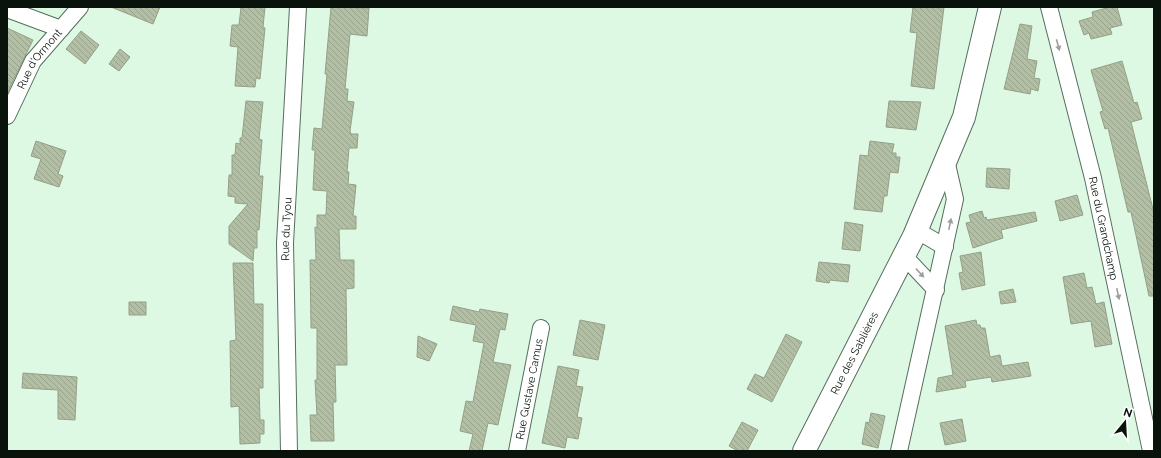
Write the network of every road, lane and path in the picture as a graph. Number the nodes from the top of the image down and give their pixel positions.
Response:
1 (80, 7) edge
2 (298, 7) edge
3 (990, 7) edge
4 (1049, 7) edge
5 (7, 10) edge
6 (61, 29) junction
7 (7, 116) edge
8 (946, 160) junction
9 (916, 230) junction
10 (945, 247) junction
11 (904, 256) junction
12 (936, 290) junction
13 (541, 328) dead end
14 (289, 451) edge
15 (517, 451) edge
16 (804, 451) edge
17 (899, 451) edge
18 (1152, 451) edge

1 - 6 street, Rue d'Ormont
2 - 14 street, Rue du Tyou
3 - 8 main road, Rue des Sablières
4 -> 18 street, Rue du Grandchamp
5 - 6 street
6 - 7 street, Rue d'Ormont
8 - 9 main road, Rue des Sablières
10 -> 8 street
9 - 10 street
9 - 11 main road, Rue des Sablières
10 - 12 street
11 -> 12 street
11 - 16 main road, Rue des Sablières
12 - 17 street
13 - 15 street, Rue Gustave Camus

